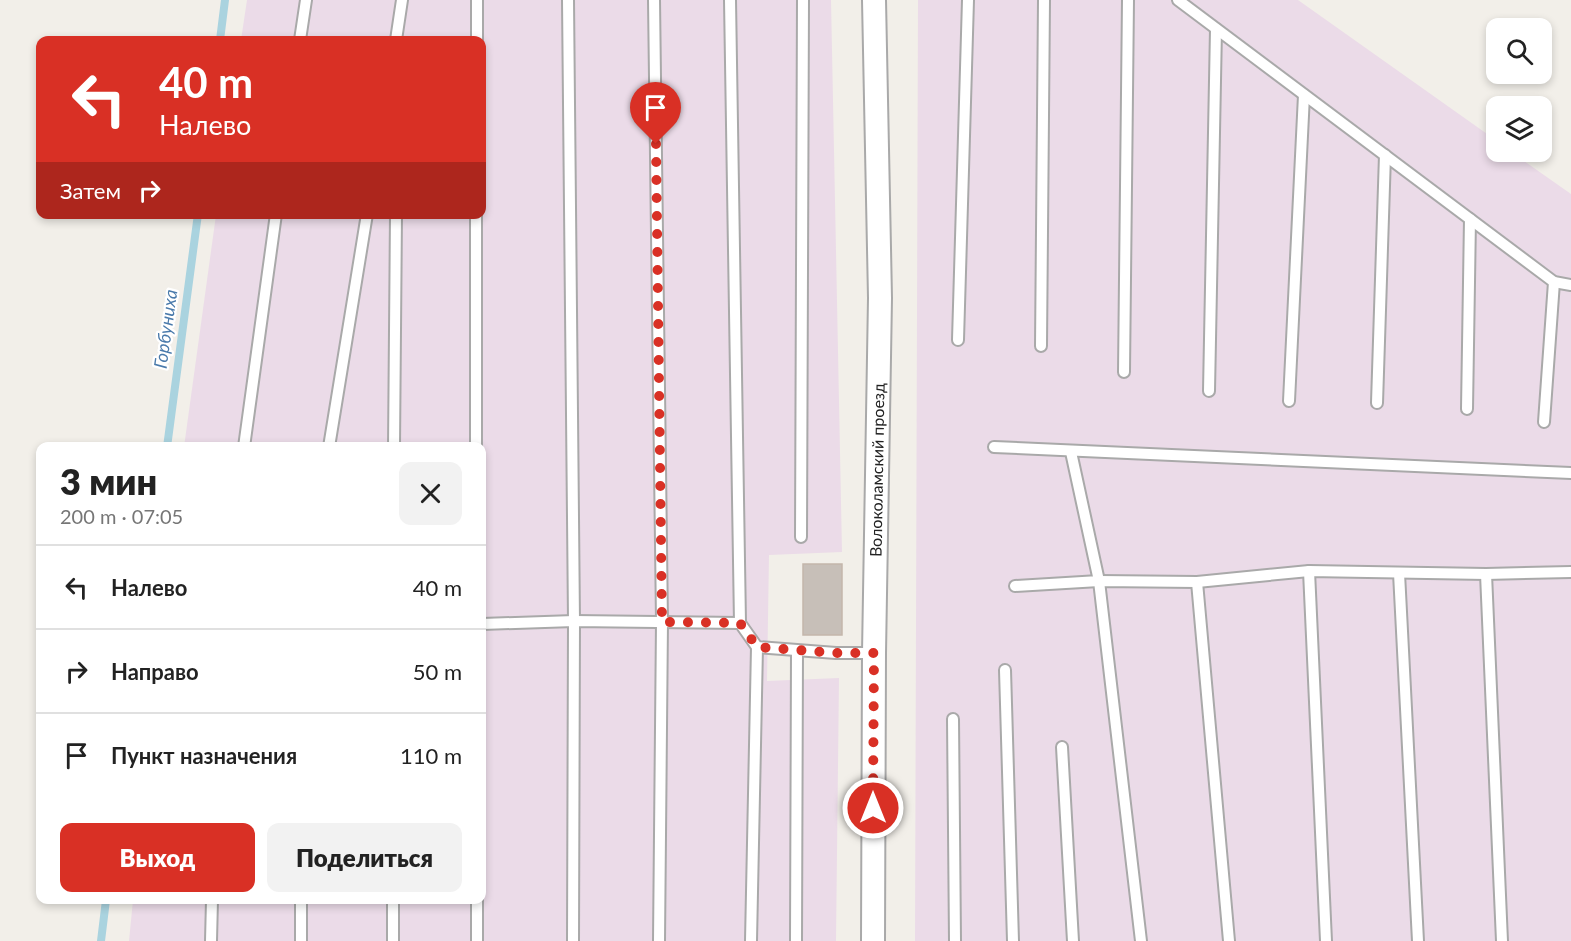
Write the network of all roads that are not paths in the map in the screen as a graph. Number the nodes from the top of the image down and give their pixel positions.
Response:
1 (306, 0) edge
2 (402, 0) edge
3 (477, 0) edge
4 (568, 0) edge
5 (654, 0) edge
6 (730, 0) edge
7 (803, 0) edge
8 (874, 0) edge
9 (968, 0) edge
10 (1044, 0) edge
11 (1128, 0) edge
12 (1178, 0) edge
13 (1216, 29) junction
14 (301, 36) edge
15 (397, 36) edge
16 (477, 36) edge
17 (1304, 95) junction
18 (1385, 155) junction
19 (275, 219) edge
20 (366, 219) edge
21 (396, 219) edge
22 (476, 219) edge
23 (1470, 219) junction
24 (1554, 282) junction
25 (1571, 285) edge
26 (958, 340) dead end
27 (1041, 346) dead end
28 (1124, 372) dead end
29 (1209, 391) dead end
30 (1289, 401) dead end
31 (1377, 403) dead end
32 (1467, 410) dead end
33 (1544, 422) dead end
34 (245, 442) edge
35 (330, 442) edge
36 (394, 442) edge
37 (476, 442) edge
38 (994, 447) dead end
39 (1071, 452) junction
40 (1571, 473) edge
41 (801, 537) dead end
42 (1309, 571) junction
43 (1571, 572) edge
44 (1399, 573) junction
45 (1485, 574) junction
46 (1099, 581) junction
47 (1197, 582) junction
48 (1015, 586) dead end
49 (574, 621) junction
50 (662, 622) junction
51 (740, 623) junction
52 (486, 624) edge
53 (757, 647) junction
54 (797, 651) junction
55 (874, 653) junction
56 (1005, 670) dead end
57 (953, 719) dead end
58 (1062, 747) dead end
59 (212, 904) edge
60 (301, 904) edge
61 (393, 904) edge
62 (477, 904) edge
63 (211, 941) edge
64 (301, 941) edge
65 (393, 941) edge
66 (477, 941) edge
67 (573, 941) edge
68 (659, 941) edge
69 (751, 941) edge
70 (796, 941) edge
71 (873, 941) edge
72 (955, 941) edge
73 (1013, 941) edge
74 (1073, 941) edge
75 (1141, 941) edge
76 (1229, 941) edge
77 (1326, 941) edge
78 (1418, 941) edge
79 (1502, 941) edge

1 - 14 lane
2 - 15 lane
3 - 16 lane
4 - 49 lane
5 - 50 lane
6 - 51 lane
7 - 41 lane
8 - 55 street, Волоколамский проезд
9 - 26 lane
10 - 27 lane
11 - 28 lane
12 - 13 lane
13 - 17 lane
13 - 29 lane
17 - 18 lane
17 - 30 lane
18 - 23 lane
18 - 31 lane
19 - 34 lane
20 - 35 lane
21 - 36 lane
22 - 37 lane
23 - 24 lane
23 - 32 lane
24 - 25 lane
24 - 33 lane
38 - 39 lane
39 - 40 lane
39 - 46 lane
42 - 44 lane
42 - 47 lane
42 - 77 lane
43 - 45 lane
44 - 45 lane
44 - 78 lane
45 - 79 lane
46 - 47 lane
46 - 48 lane
46 - 75 lane
47 - 76 lane
49 - 50 lane
49 - 52 lane
49 - 67 lane
50 - 51 lane
50 - 68 lane
51 - 53 lane
53 - 54 lane
53 - 69 lane
54 - 55 lane
54 - 70 lane
55 - 71 street, Волоколамский проезд
56 - 73 lane
57 - 72 lane
58 - 74 lane
59 - 63 lane
60 - 64 lane
61 - 65 lane
62 - 66 lane

